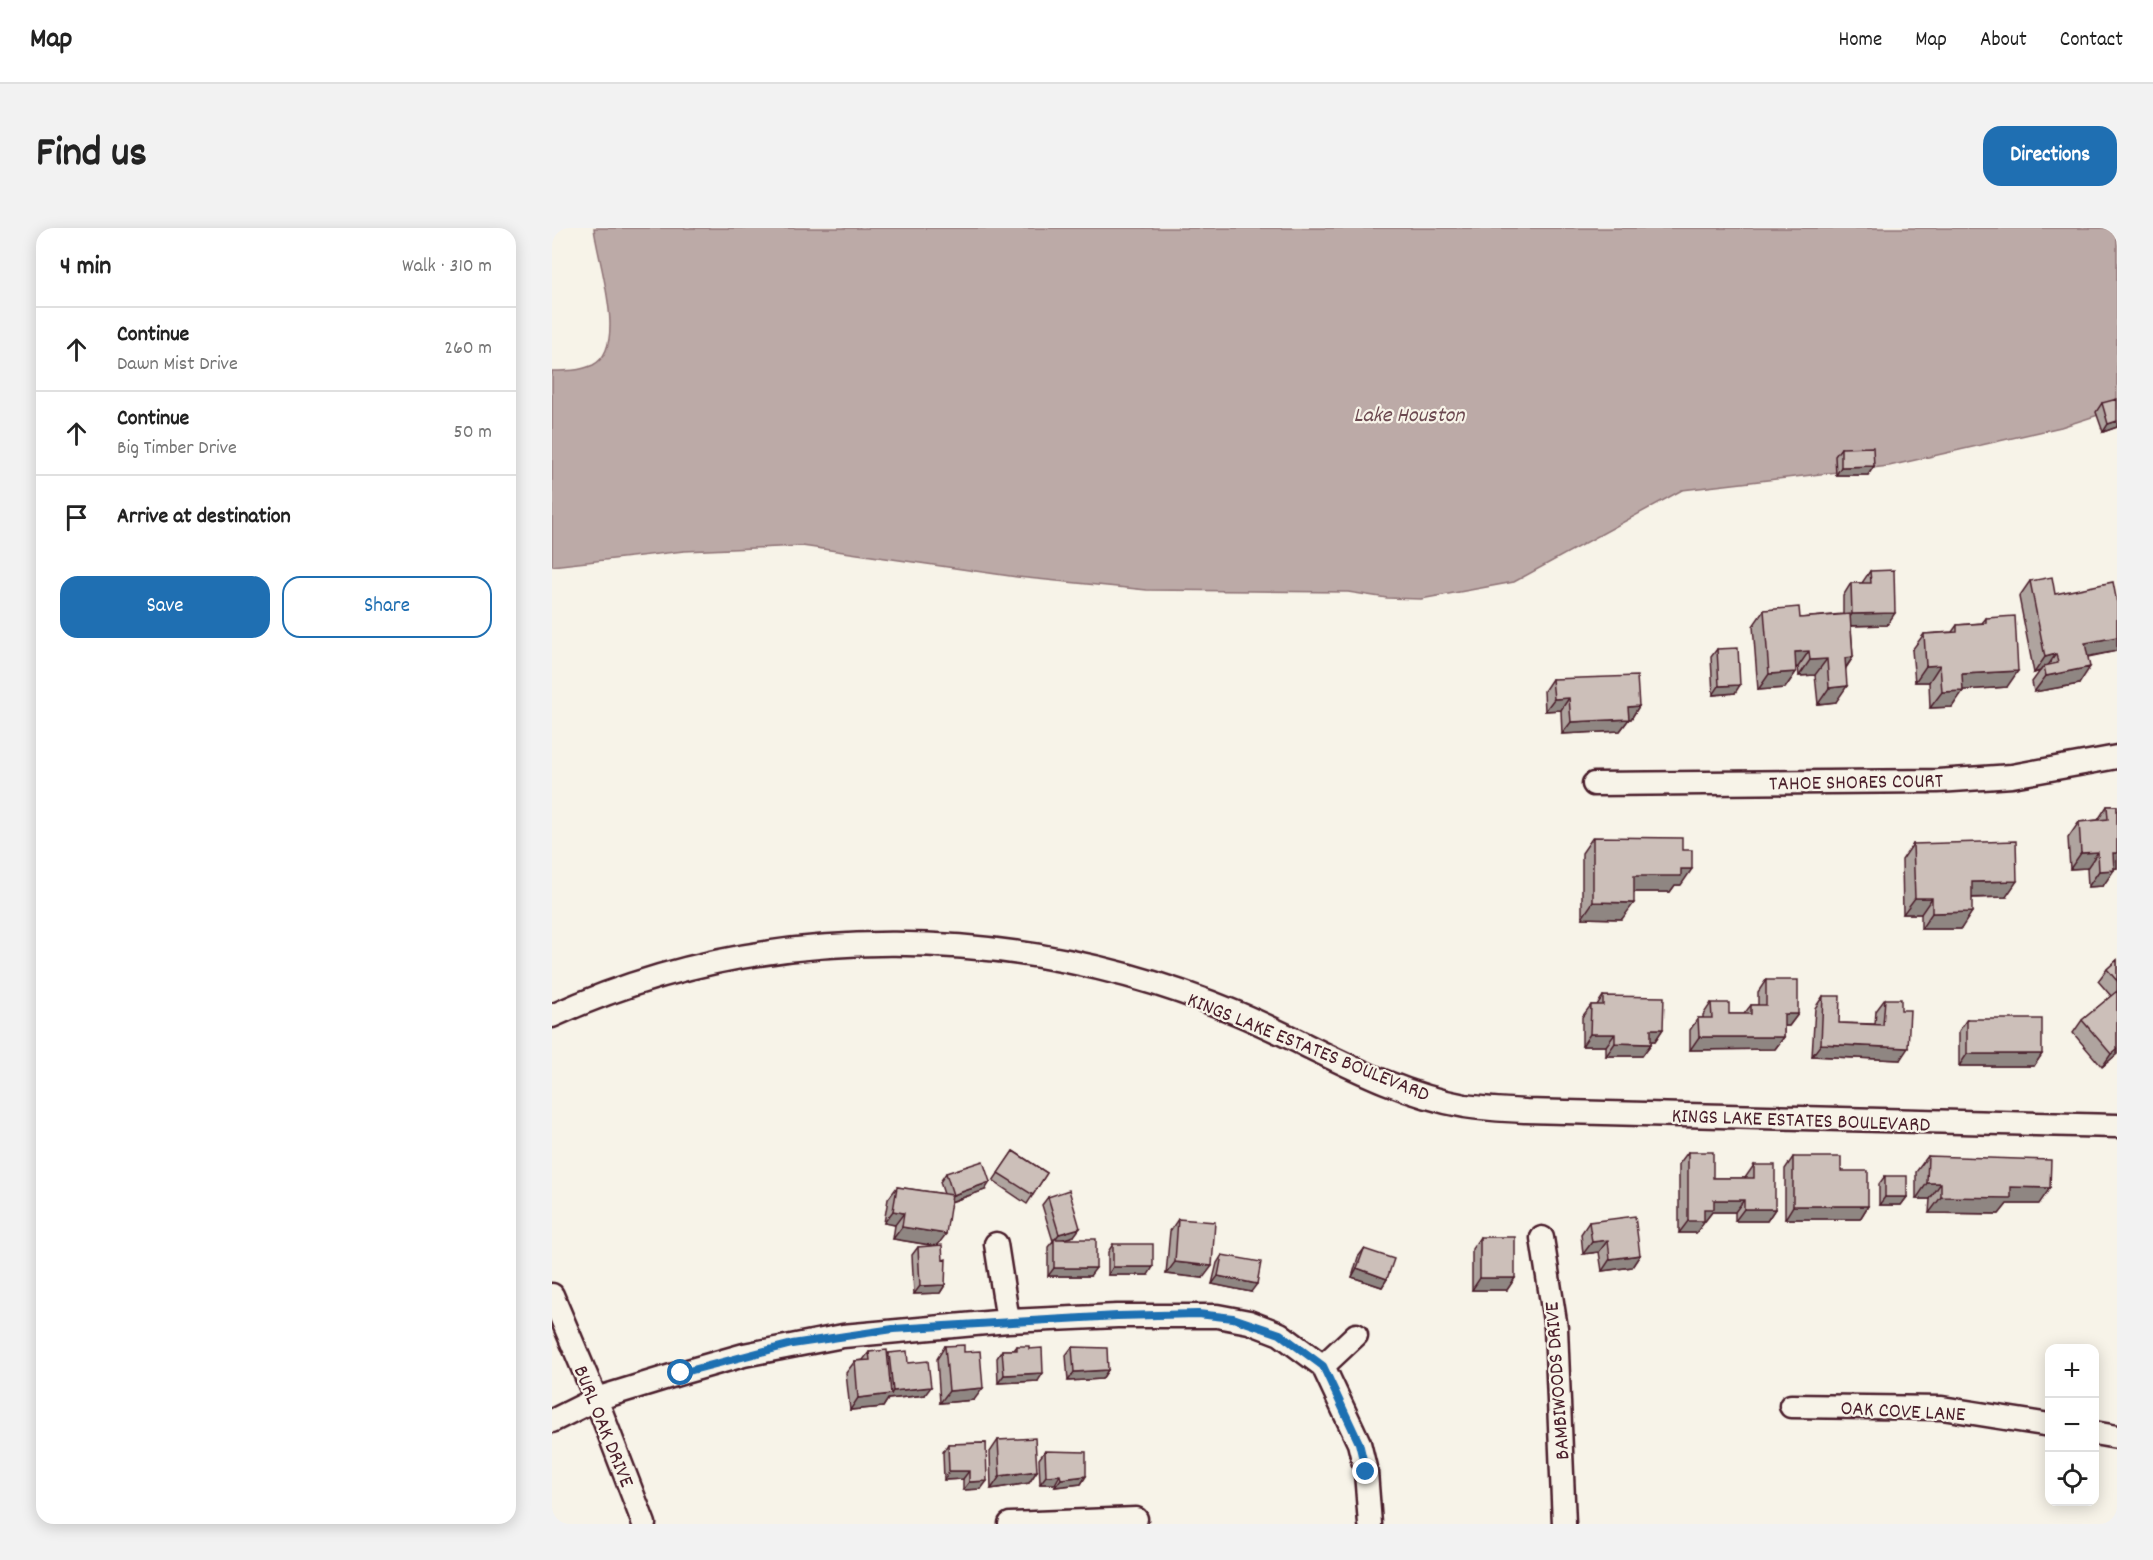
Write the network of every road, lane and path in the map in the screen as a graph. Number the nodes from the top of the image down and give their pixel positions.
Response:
1 (2117, 757) edge
2 (1594, 784) dead end
3 (552, 1016) edge
4 (2117, 1126) edge
5 (1542, 1238) dead end
6 (996, 1244) dead end
7 (552, 1295) edge
8 (1008, 1321) junction
9 (1356, 1335) dead end
10 (1323, 1366) junction
11 (596, 1399) junction
12 (1791, 1406) dead end
13 (552, 1421) edge
14 (2045, 1424) edge
15 (2099, 1434) edge
16 (2117, 1437) edge
17 (1136, 1519) dead end
18 (644, 1524) edge
19 (1010, 1524) edge
20 (1370, 1524) edge
21 (1564, 1524) edge

1 - 2 street, TAHOE SHORES COURT
3 - 4 street, KINGS LAKE ESTATES BOULEVARD
5 - 21 street, BAMBIWOODS DRIVE
6 - 8 street
7 - 11 street, BURL OAK DRIVE
8 - 10 street
8 - 11 street
9 - 10 street
10 - 20 street
11 - 13 street
11 - 18 street, BURL OAK DRIVE
12 - 14 street, OAK COVE LANE
15 - 16 street
17 - 19 street

